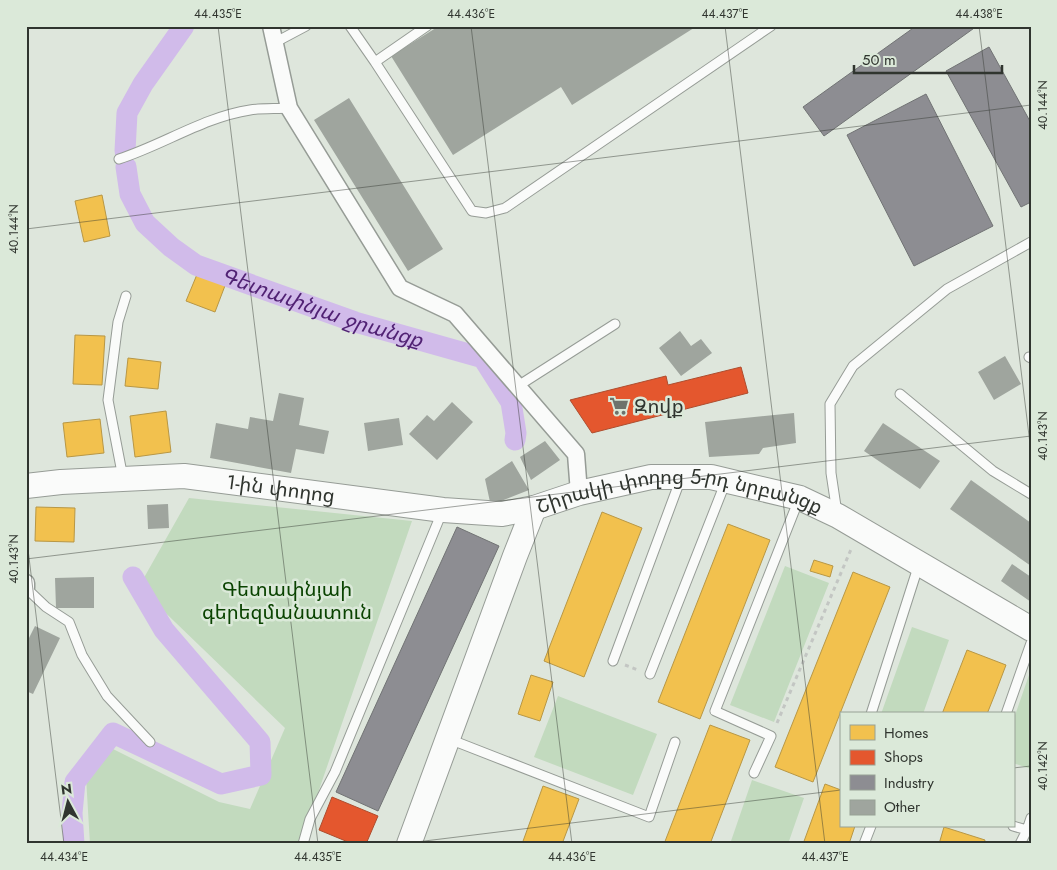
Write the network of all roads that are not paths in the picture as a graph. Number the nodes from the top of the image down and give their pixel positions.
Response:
1 (271, 26) edge
2 (306, 26) edge
3 (350, 26) edge
4 (427, 26) edge
5 (771, 26) edge
6 (274, 43) junction
7 (375, 62) junction
8 (289, 108) junction
9 (119, 159) dead end
10 (1031, 242) edge
11 (126, 296) dead end
12 (615, 324) dead end
13 (518, 386) junction
14 (900, 394) dead end
15 (681, 477) junction
16 (124, 478) junction
17 (726, 480) junction
18 (26, 486) edge
19 (579, 493) junction
20 (1031, 494) edge
21 (800, 498) junction
22 (534, 508) junction
23 (443, 510) junction
24 (838, 516) junction
25 (920, 563) junction
26 (26, 583) edge
27 (26, 588) edge
28 (1031, 629) edge
29 (1031, 643) edge
30 (613, 661) road end
31 (650, 674) road end
32 (872, 712) edge
33 (1007, 712) edge
34 (449, 739) junction
35 (150, 742) dead end
36 (675, 742) dead end
37 (754, 773) dead end
38 (1031, 818) edge
39 (1014, 826) edge
40 (870, 828) edge
41 (1027, 830) junction
42 (303, 844) edge
43 (409, 844) edge
44 (864, 844) edge
45 (1020, 844) edge

1 - 6 street
2 - 6 lane
3 - 7 lane
4 - 7 lane
5 - 7 lane
6 - 8 street
8 - 9 lane
8 - 13 street
10 - 24 lane
11 - 16 lane
12 - 13 lane
13 - 19 street
14 - 20 lane
15 - 17 main road, Շիրակի փողոց 5-րդ նրբանցք
15 - 19 main road, Շիրակի փողոց 5-րդ նրբանցք
15 - 30 lane
16 - 18 main road, 1-ին փողոց
16 - 23 main road, 1-ին փողոց
17 - 21 main road, Շիրակի փողոց 5-րդ նրբանցք
17 - 31 lane
19 - 22 main road, Շիրակի փողոց 5-րդ նրբանցք
21 - 24 main road, Շիրակի փողոց 5-րդ նրբանցք
21 - 37 lane
22 - 23 main road, 1-ին փողոց
22 - 34 main road, Շիրակի փողոց 5-րդ նրբանցք
23 - 42 lane
24 - 25 main road, Շիրակի փողոց 5-րդ նրբանցք
25 - 28 main road, Շիրակի փողոց 5-րդ նրբանցք
25 - 32 lane
26 - 27 street
27 - 35 lane
29 - 33 lane
34 - 36 lane
34 - 43 main road, Շիրակի փողոց 5-րդ նրբանցք
38 - 41 lane
39 - 41 lane
40 - 44 lane
41 - 45 lane

